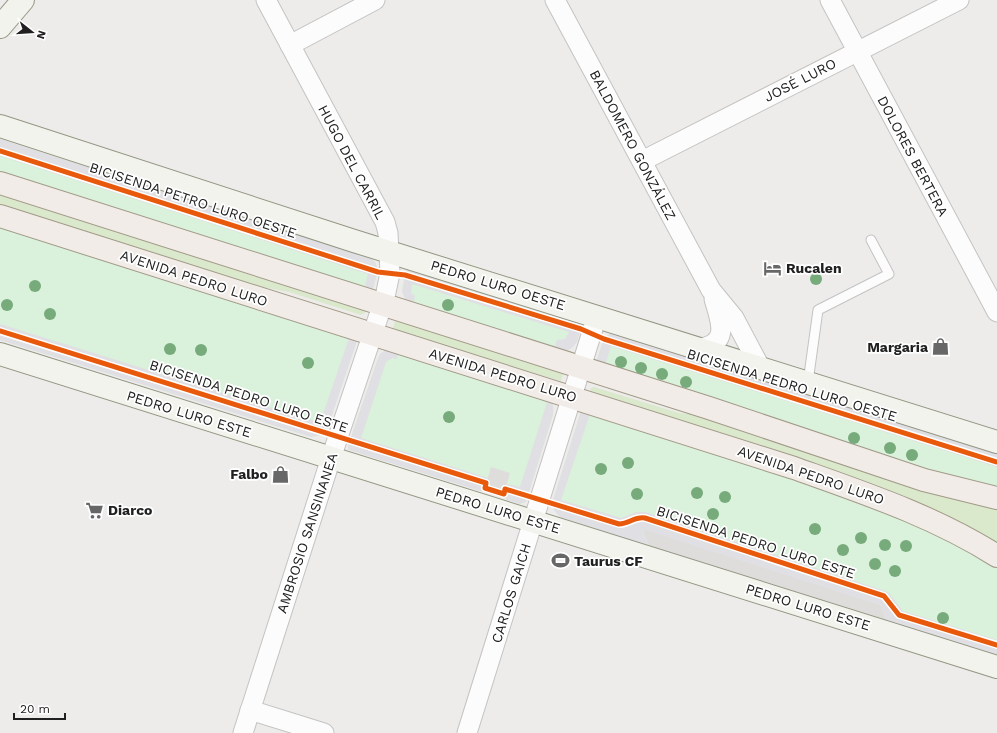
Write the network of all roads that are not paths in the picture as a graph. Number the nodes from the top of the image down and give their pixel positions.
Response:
1 (23, 0) edge
2 (266, 0) edge
3 (375, 0) edge
4 (555, 0) edge
5 (830, 0) edge
6 (959, 0) edge
7 (0, 27) edge
8 (290, 45) junction
9 (857, 52) junction
10 (0, 126) edge
11 (642, 161) junction
12 (0, 183) edge
13 (0, 216) edge
14 (871, 240) dead end
15 (389, 252) junction
16 (711, 290) junction
17 (992, 290) edge
18 (383, 304) junction
19 (997, 312) edge
20 (597, 316) junction
21 (373, 334) junction
22 (700, 348) junction
23 (0, 354) edge
24 (760, 367) junction
25 (581, 368) junction
26 (808, 382) junction
27 (572, 397) junction
28 (997, 442) edge
29 (331, 458) junction
30 (997, 498) edge
31 (533, 521) junction
32 (997, 556) edge
33 (997, 667) edge
34 (250, 710) junction
35 (243, 733) edge
36 (324, 733) edge
37 (467, 733) edge

1 - 7 street
2 - 8 street, HUGO DEL CARRIL
3 - 8 street
4 - 11 street, BALDOMERO GONZÁLEZ
5 - 9 street, DOLORES BERTERA
6 - 9 street, JOSÉ LURO
8 - 15 street, HUGO DEL CARRIL
9 - 11 street, JOSÉ LURO
9 - 17 street, DOLORES BERTERA
10 - 15 street, PEDRO LURO OESTE
11 - 16 street, BALDOMERO GONZÁLEZ
12 - 18 main road
13 - 21 main road, AVENIDA PEDRO LURO
14 - 26 lane
15 - 18 street, HUGO DEL CARRIL
15 - 20 street, PEDRO LURO OESTE
16 - 22 street, BALDOMERO GONZÁLEZ
16 - 24 street, BALDOMERO GONZÁLEZ
17 - 19 street, DOLORES BERTERA
18 - 21 street, HUGO DEL CARRIL
18 - 25 main road
20 - 22 street, PEDRO LURO OESTE
20 - 25 street, CARLOS GAICH
21 - 27 main road, AVENIDA PEDRO LURO
21 - 29 street, AMBROSIO SANSINANEA
22 - 24 street, PEDRO LURO OESTE
23 - 29 street, PEDRO LURO ESTE
24 - 26 street, PEDRO LURO OESTE
25 - 27 street, CARLOS GAICH
25 - 30 main road
26 - 28 street, PEDRO LURO OESTE
27 - 31 street, CARLOS GAICH
27 - 32 main road, AVENIDA PEDRO LURO
29 - 31 street, PEDRO LURO ESTE
29 - 34 street, AMBROSIO SANSINANEA
31 - 33 street, PEDRO LURO ESTE
31 - 37 street, CARLOS GAICH
34 - 35 street, AMBROSIO SANSINANEA
34 - 36 street

